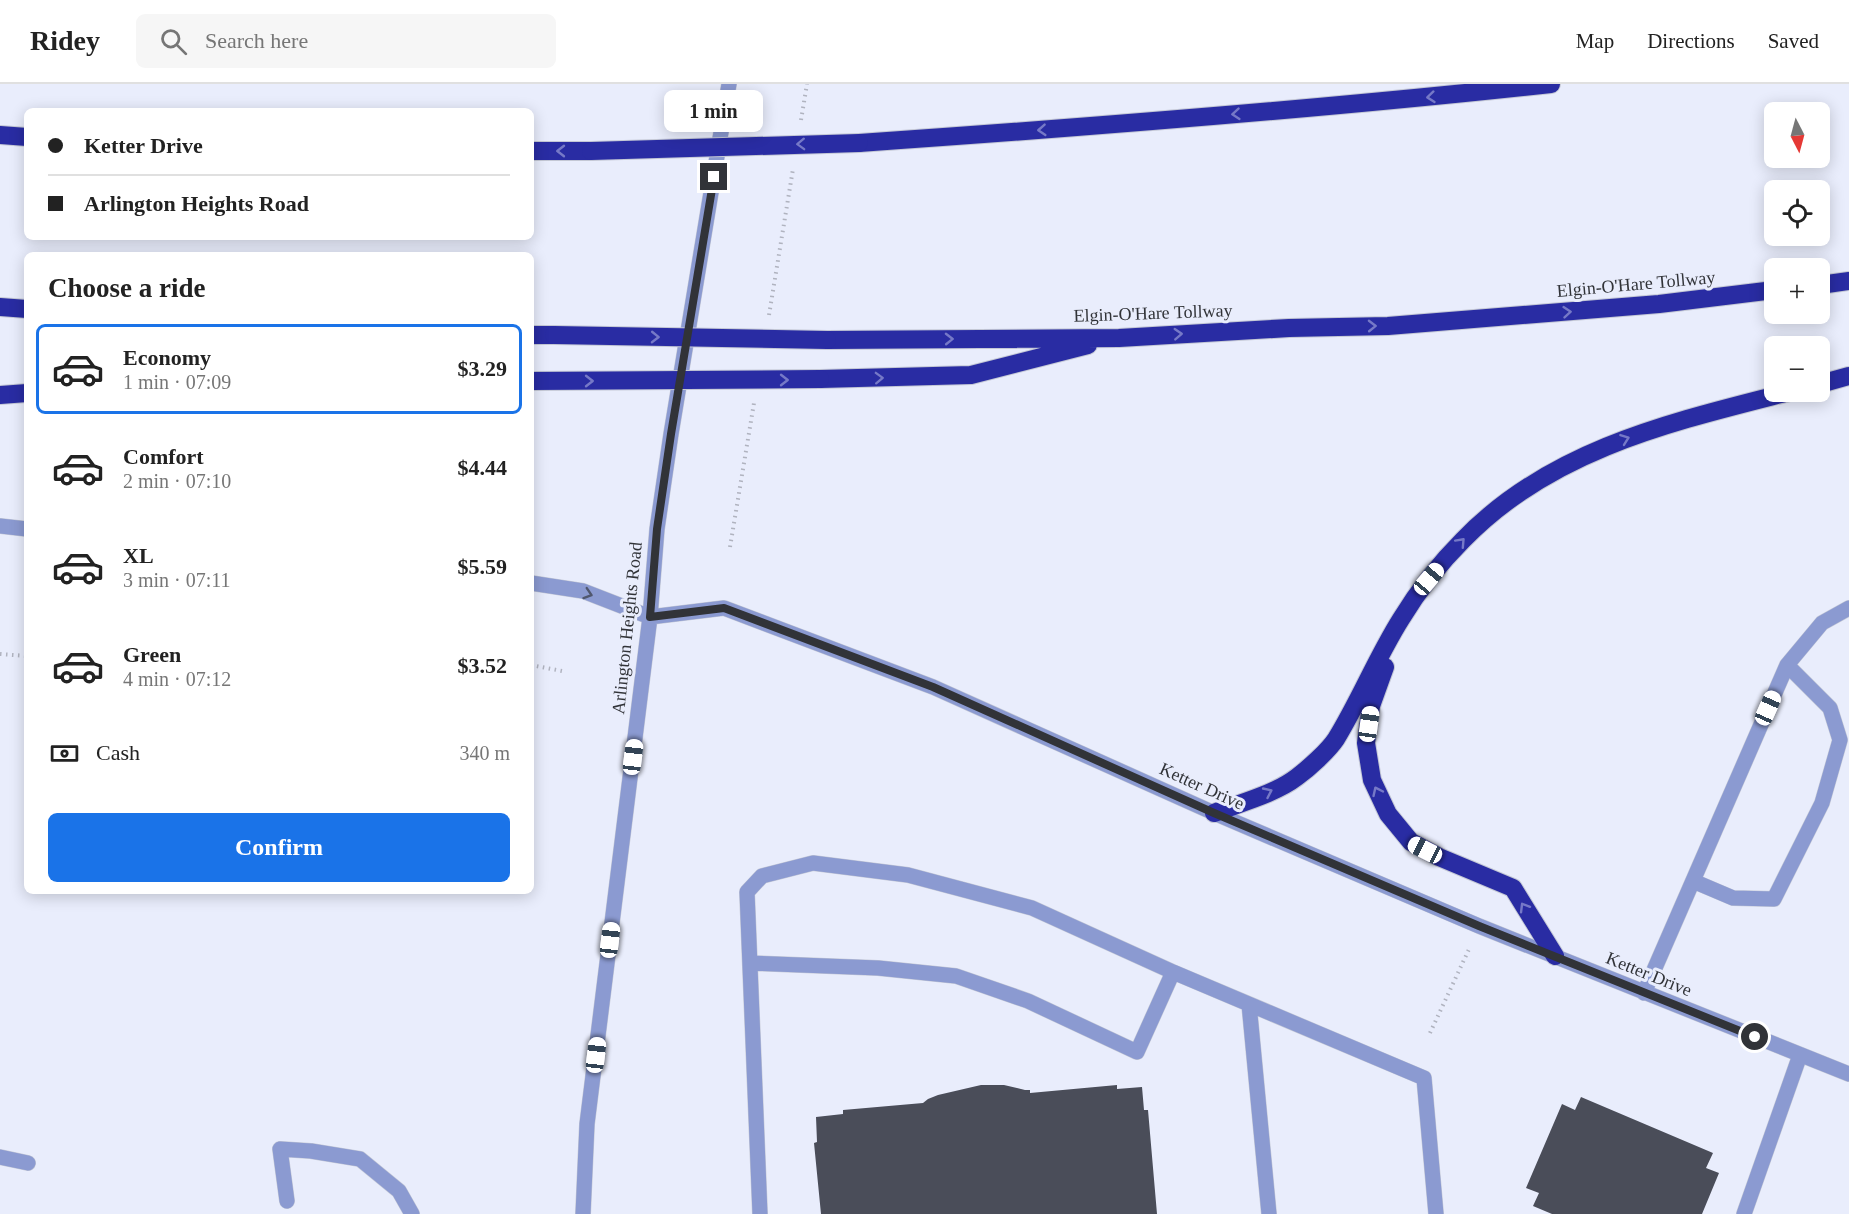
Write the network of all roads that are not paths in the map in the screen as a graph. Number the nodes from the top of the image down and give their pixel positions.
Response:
1 (729, 84) edge
2 (1551, 84) edge
3 (0, 135) edge
4 (24, 137) edge
5 (534, 151) edge
6 (1849, 281) edge
7 (1830, 284) edge
8 (1764, 291) edge
9 (0, 307) edge
10 (24, 309) edge
11 (534, 335) edge
12 (1119, 338) junction
13 (1849, 376) edge
14 (534, 381) edge
15 (1830, 381) edge
16 (24, 393) edge
17 (0, 395) edge
18 (1764, 399) edge
19 (0, 526) edge
20 (24, 529) edge
21 (534, 583) edge
22 (1849, 608) edge
23 (650, 617) junction
24 (1401, 619) junction
25 (1786, 665) junction
26 (1214, 813) junction
27 (1693, 881) junction
28 (1555, 957) junction
29 (750, 963) junction
30 (1173, 972) junction
31 (1644, 993) junction
32 (1248, 1004) junction
33 (1800, 1055) junction
34 (1849, 1074) edge
35 (0, 1157) edge
36 (28, 1164) dead end
37 (287, 1201) dead end
38 (412, 1214) edge
39 (583, 1214) edge
40 (760, 1214) edge
41 (1269, 1214) edge
42 (1436, 1214) edge
43 (1744, 1214) edge

1 - 23 street, Arlington Heights Road
2 -> 5 highway, bridge
3 - 4 highway
6 - 7 highway
12 -> 8 highway, Elgin-O'Hare Tollway
9 - 10 highway
11 -> 12 highway, Elgin-O'Hare Tollway, bridge
14 -> 12 highway, bridge
13 - 15 highway
16 - 17 highway
24 -> 18 highway
19 - 20 street
21 -> 23 street, Ketter Drive
22 - 25 street
23 - 26 street, Ketter Drive
23 - 39 street, Arlington Heights Road
26 -> 24 highway
28 -> 24 highway
25 - 27 street
25 - 27 street
26 - 28 street, Ketter Drive
27 - 31 street
28 - 31 street, Ketter Drive
29 - 30 street
29 - 30 street
29 - 40 street
30 - 32 street
31 - 33 street, Ketter Drive
32 - 41 street
32 - 42 street
33 - 34 street, Ketter Drive
33 - 43 street
35 - 36 street
37 - 38 street

